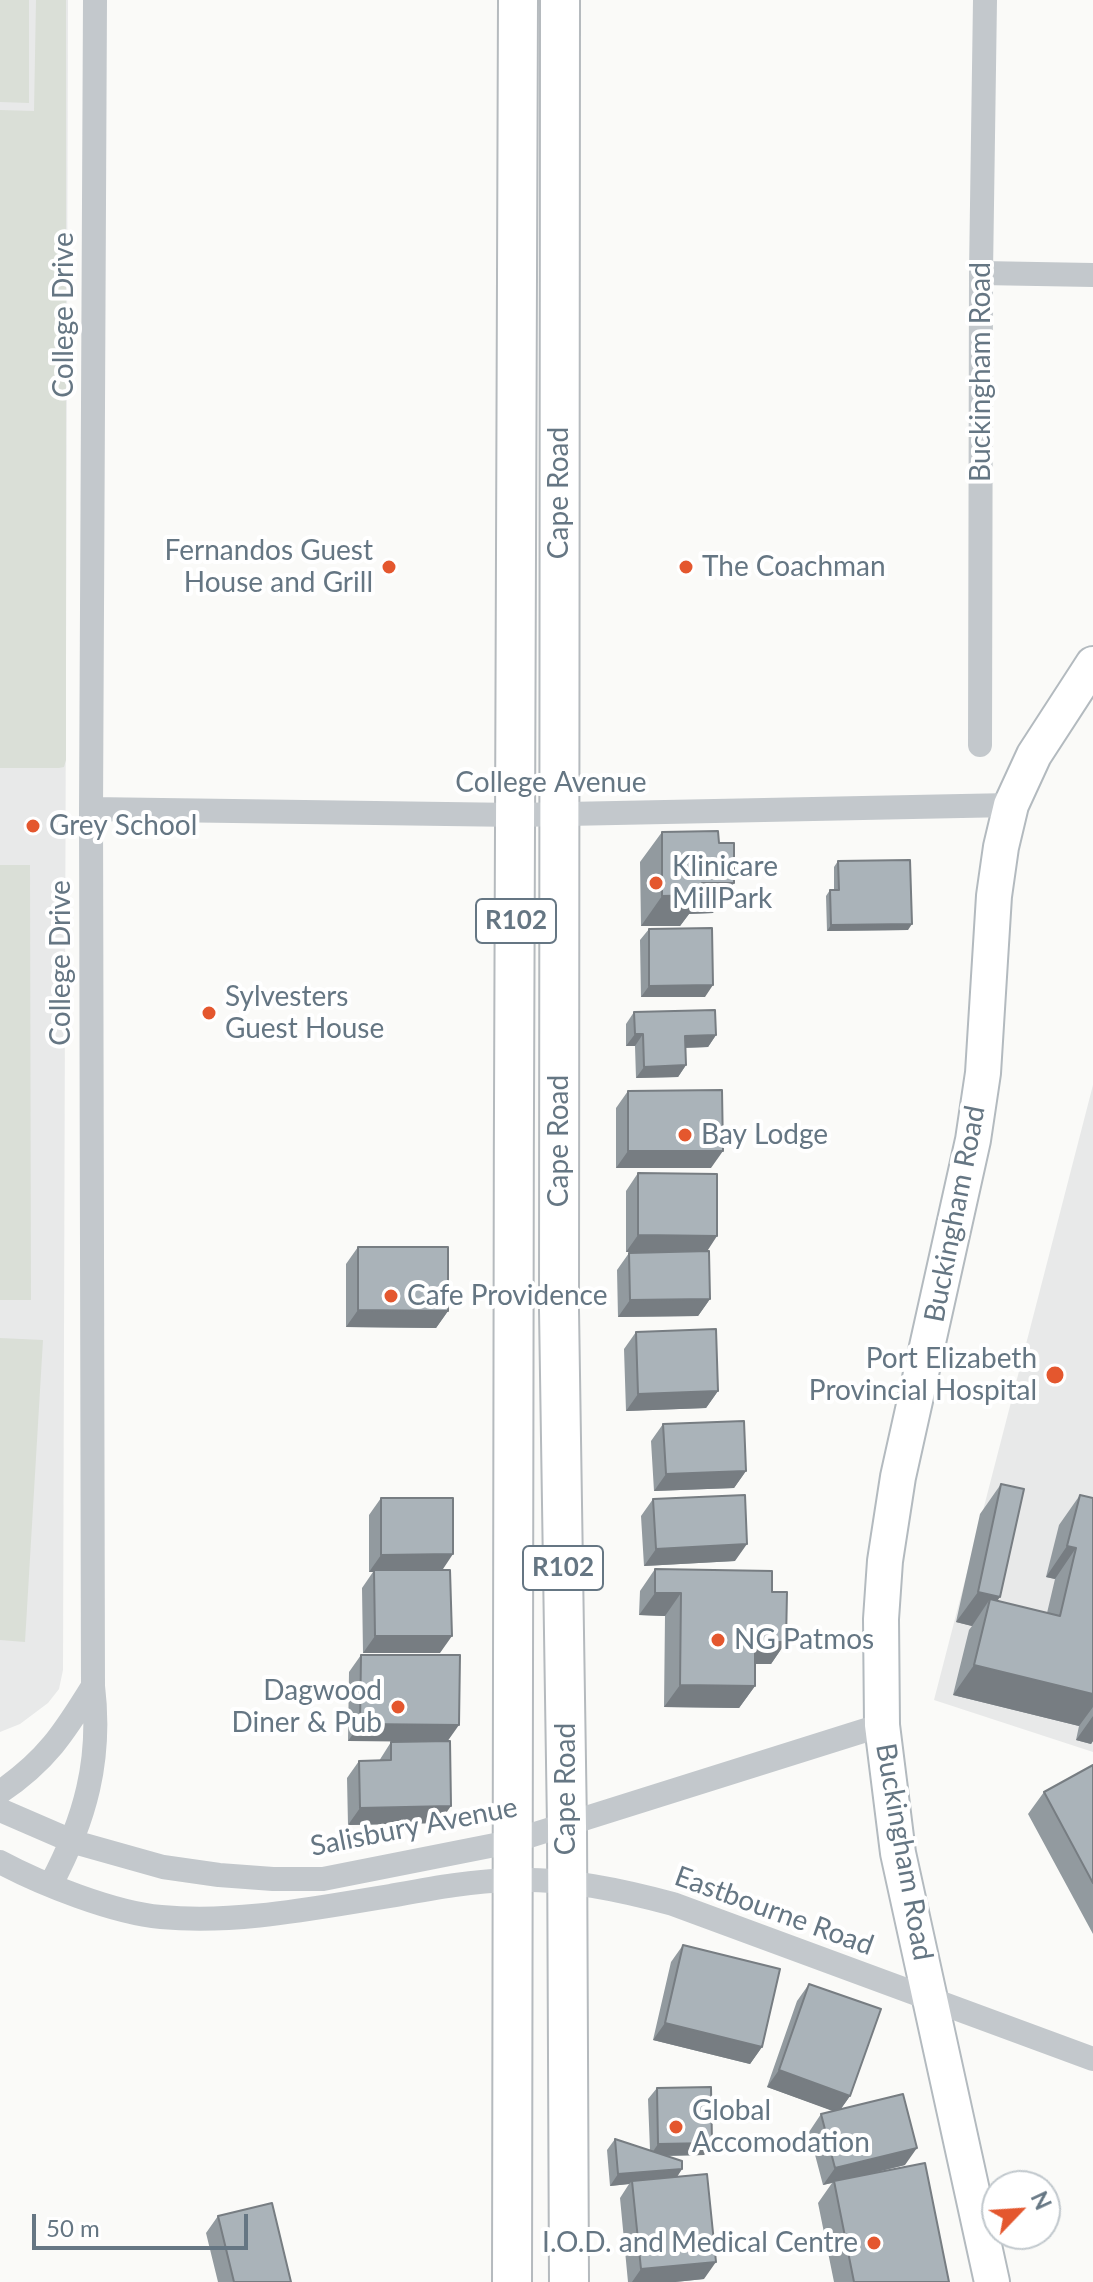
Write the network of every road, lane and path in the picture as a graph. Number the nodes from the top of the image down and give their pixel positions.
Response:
1 (95, 0) edge
2 (518, 0) edge
3 (560, 0) edge
4 (985, 0) edge
5 (981, 273) junction
6 (1093, 275) edge
7 (1093, 664) edge
8 (980, 745) dead end
9 (1011, 805) junction
10 (91, 809) junction
11 (558, 814) junction
12 (517, 815) junction
13 (93, 1686) junction
14 (882, 1725) junction
15 (0, 1792) edge
16 (0, 1810) edge
17 (567, 1826) junction
18 (74, 1842) junction
19 (510, 1842) junction
20 (0, 1862) edge
21 (510, 1880) junction
22 (566, 1883) junction
23 (51, 1884) junction
24 (932, 2000) junction
25 (1093, 2059) edge
26 (512, 2282) edge
27 (569, 2282) edge
28 (992, 2282) edge

1 - 10 street, College Drive
2 - 12 main road, Cape Road / R102
3 - 11 main road, Cape Road / R102
4 - 5 street, Buckingham Road
5 - 6 street
5 - 8 street, Buckingham Road
7 - 9 street, Buckingham Road
9 - 11 street, College Avenue
9 - 14 street, Buckingham Road
10 - 12 street, College Avenue
10 - 13 street, College Drive
11 - 12 street, College Avenue
11 - 17 main road, Cape Road / R102
12 - 19 main road, Cape Road / R102
13 - 15 street
13 - 18 street, College Drive
14 - 17 street, Salisbury Avenue
14 - 24 street, Buckingham Road
16 - 18 street, Salisbury Avenue
17 - 19 street, Salisbury Avenue
17 - 22 main road, Cape Road / R102
18 - 19 street, Salisbury Avenue
18 - 23 street, College Drive
19 - 21 main road, Cape Road / R102
20 - 23 street
21 - 22 street
21 - 23 street
21 - 26 main road, Cape Road / R102
22 - 24 street, Eastbourne Road
22 - 27 main road, Cape Road / R102
24 - 25 street, Eastbourne Road
24 - 28 street, Buckingham Road

